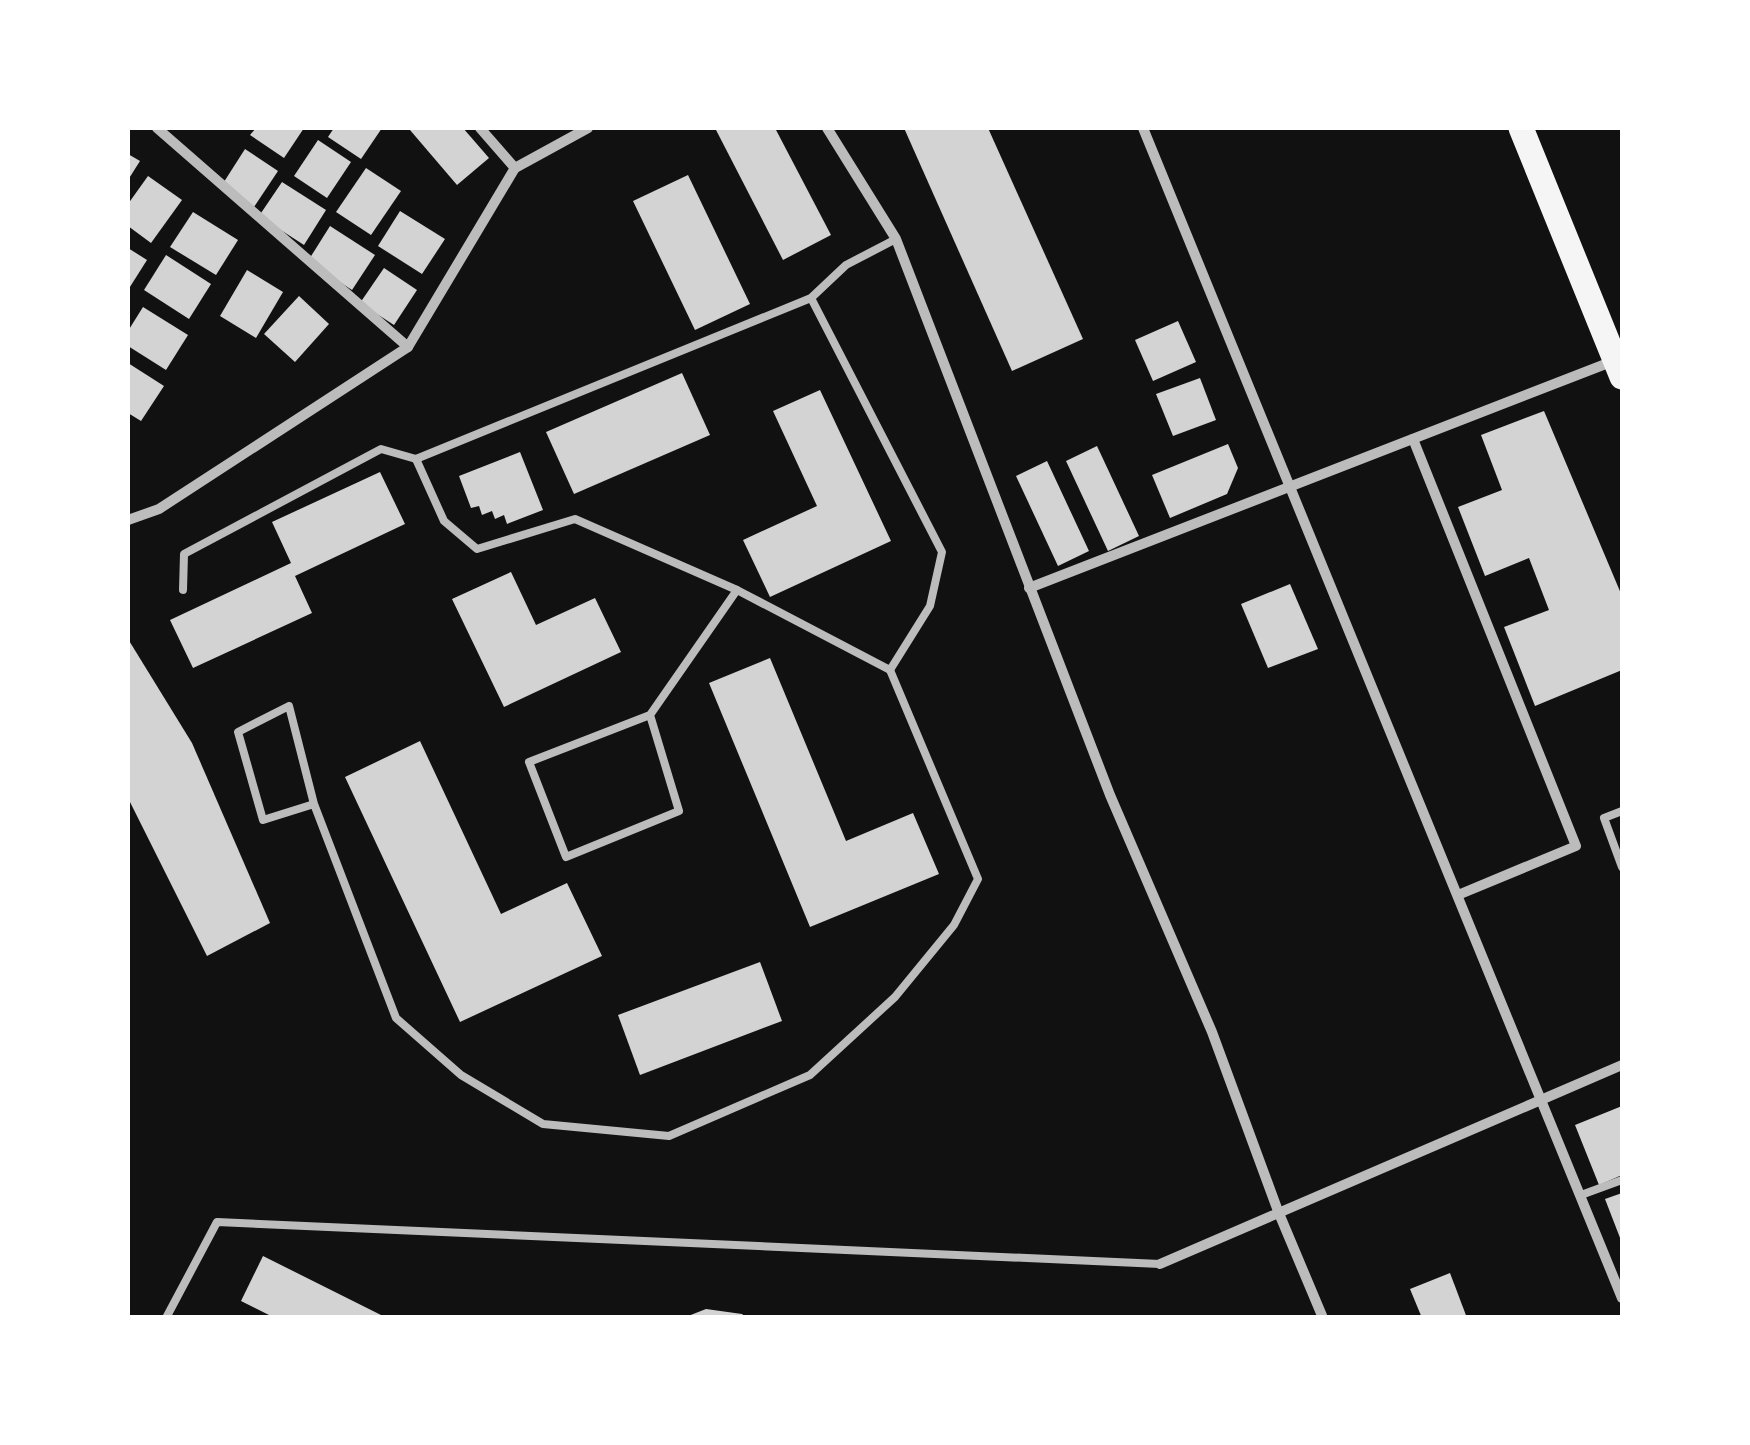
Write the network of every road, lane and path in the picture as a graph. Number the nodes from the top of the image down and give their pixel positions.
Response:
1 (158, 128) edge
2 (480, 128) edge
3 (588, 128) edge
4 (828, 128) edge
5 (1143, 128) edge
6 (1521, 128) edge
7 (515, 168) junction
8 (896, 239) junction
9 (811, 298) junction
10 (408, 346) junction
11 (1619, 368) edge
12 (1413, 439) junction
13 (416, 459) junction
14 (1290, 487) junction
15 (128, 520) edge
16 (1029, 588) junction
17 (183, 590) dead end
18 (738, 590) junction
19 (890, 670) junction
20 (650, 715) junction
21 (314, 804) junction
22 (1622, 811) edge
23 (1622, 867) edge
24 (1458, 895) junction
25 (1622, 1065) edge
26 (1542, 1098) junction
27 (1622, 1180) edge
28 (1581, 1195) junction
29 (1278, 1212) junction
30 (1160, 1264) joint
31 (1622, 1298) edge
32 (166, 1318) edge
33 (1323, 1318) edge

1 - 10 street
2 - 7 street
3 - 7 street
4 - 8 street
5 - 14 street
6 - 11 main road
7 - 10 street
8 - 9 lane
8 - 16 street
9 - 13 lane
9 - 19 lane
10 - 15 street
11 - 12 street
12 - 14 street
12 - 24 street
13 - 17 lane
13 - 18 lane
14 - 16 street
14 - 24 street
16 - 29 street
18 - 19 lane
18 - 20 lane
19 - 21 lane
20 - 20 lane
21 - 21 lane
22 - 23 lane
24 - 26 street
25 - 26 street
26 - 28 street
26 - 29 street
27 - 28 lane
28 - 31 street
29 - 30 street
29 - 33 street
30 - 32 lane

